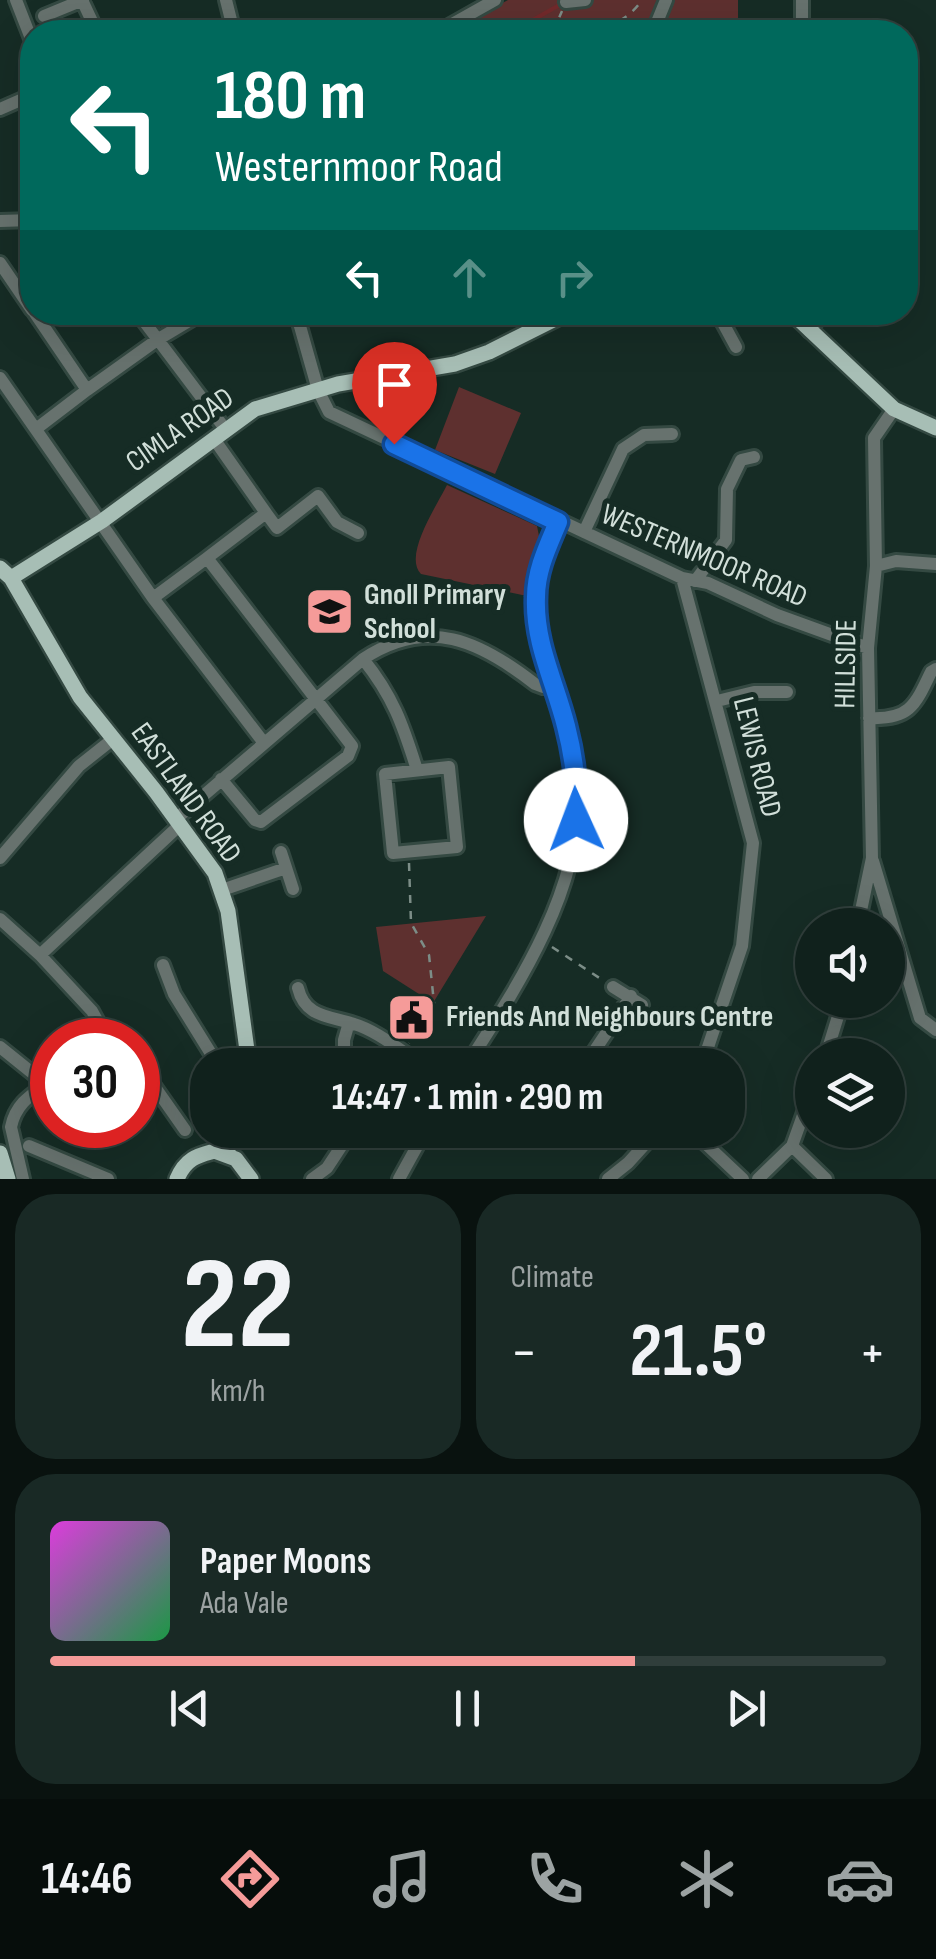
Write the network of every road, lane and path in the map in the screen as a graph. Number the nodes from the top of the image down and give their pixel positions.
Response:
1 (82, 0) edge
2 (495, 0) edge
3 (585, 0) edge
4 (642, 0) edge
5 (566, 2) edge
6 (44, 16) dead end
7 (459, 20) edge
8 (619, 20) edge
9 (0, 263) edge
10 (20, 293) edge
11 (42, 325) edge
12 (146, 325) edge
13 (182, 325) edge
14 (300, 325) edge
15 (543, 325) edge
16 (724, 325) edge
17 (804, 325) edge
18 (813, 325) edge
19 (809, 330) junction
20 (157, 340) junction
21 (736, 347) dead end
22 (0, 378) edge
23 (87, 390) junction
24 (318, 390) junction
25 (894, 410) junction
26 (936, 428) edge
27 (36, 429) junction
28 (220, 434) junction
29 (672, 434) dead end
30 (754, 456) dead end
31 (266, 513) junction
32 (102, 521) junction
33 (558, 522) junction
34 (584, 532) junction
35 (358, 533) dead end
36 (206, 558) junction
37 (936, 564) edge
38 (876, 566) junction
39 (4, 578) edge
40 (689, 579) junction
41 (153, 598) junction
42 (868, 648) junction
43 (363, 659) junction
44 (936, 670) edge
45 (553, 686) junction
46 (787, 692) dead end
47 (315, 699) junction
48 (717, 701) junction
49 (869, 718) junction
50 (112, 739) junction
51 (264, 743) junction
52 (417, 770) junction
53 (221, 779) junction
54 (179, 822) junction
55 (281, 852) dead end
56 (408, 852) junction
57 (0, 858) edge
58 (872, 858) junction
59 (286, 868) junction
60 (293, 889) dead end
61 (222, 890) junction
62 (862, 908) edge
63 (0, 919) edge
64 (555, 950) dead end
65 (40, 954) junction
66 (164, 964) dead end
67 (298, 988) dead end
68 (613, 988) joint
69 (96, 1018) edge
70 (354, 1024) junction
71 (936, 1030) edge
72 (0, 1047) edge
73 (207, 1048) edge
74 (246, 1048) edge
75 (344, 1048) edge
76 (385, 1048) edge
77 (406, 1048) edge
78 (478, 1048) edge
79 (598, 1048) edge
80 (708, 1048) edge
81 (30, 1068) edge
82 (30, 1096) edge
83 (160, 1096) edge
84 (184, 1130) dead end
85 (795, 1138) edge
86 (29, 1146) dead end
87 (792, 1146) junction
88 (231, 1148) edge
89 (249, 1148) edge
90 (340, 1148) edge
91 (416, 1148) edge
92 (642, 1148) edge
93 (710, 1148) edge
94 (217, 1152) junction
95 (0, 1153) edge
96 (250, 1176) edge
97 (8, 1179) edge
98 (22, 1179) edge
99 (106, 1179) edge
100 (178, 1179) edge
101 (312, 1179) edge
102 (399, 1179) edge
103 (608, 1179) edge
104 (744, 1179) edge
105 (758, 1179) edge
106 (826, 1179) edge

1 - 6 street
2 - 7 street
3 - 5 street
4 - 8 path
9 - 10 street
11 - 23 street
12 - 20 street
13 - 20 street
14 - 24 street
15 - 24 main road, CIMLA ROAD
16 - 21 street
17 - 19 main road
18 - 19 street
19 - 25 main road
20 - 23 street
20 - 28 street
22 - 27 street
23 - 27 street
24 - 28 main road, CIMLA ROAD
24 - 33 street, WESTERNMOOR ROAD
25 - 26 main road
25 - 38 street, HILLSIDE
27 - 32 street
28 - 31 street
28 - 32 main road, CIMLA ROAD
29 - 34 street
30 - 40 street
31 - 35 street
31 - 36 street
32 - 39 main road, CIMLA ROAD
32 - 41 street
33 - 34 street, WESTERNMOOR ROAD
33 - 45 street
34 - 40 street, WESTERNMOOR ROAD
36 - 41 street
36 - 47 street
37 - 38 street
38 - 42 street, HILLSIDE
39 - 50 main road, EASTLAND ROAD
40 - 42 street, WESTERNMOOR ROAD
40 - 48 street, LEWIS ROAD
41 - 51 street
42 - 49 street, HILLSIDE
43 - 45 street
43 - 47 street
43 - 52 street
44 - 49 street
45 - 78 street
46 - 48 street
47 - 51 street
47 - 53 street
48 - 80 street, LEWIS ROAD
49 - 58 street, HILLSIDE
50 - 54 main road, EASTLAND ROAD
50 - 57 street
51 - 53 street
52 - 56 street
52 - 56 street
53 - 54 street
54 - 61 main road, EASTLAND ROAD
54 - 65 street
55 - 59 street
56 - 77 path
58 - 62 street, HILLSIDE
58 - 71 street
59 - 60 street
59 - 61 street
61 - 74 main road, EASTLAND ROAD
63 - 65 street
64 - 68 path
65 - 69 street
66 - 73 street
67 - 70 street
68 - 79 street
70 - 75 street
70 - 76 street
72 - 81 street
82 - 98 street
83 - 84 street
85 - 87 street
86 - 99 street
87 - 105 street
87 - 106 street
88 - 94 main road
89 - 96 main road
90 - 101 street
91 - 102 street
92 - 103 street
93 - 104 street
94 - 96 main road
94 - 100 main road
95 - 97 main road

